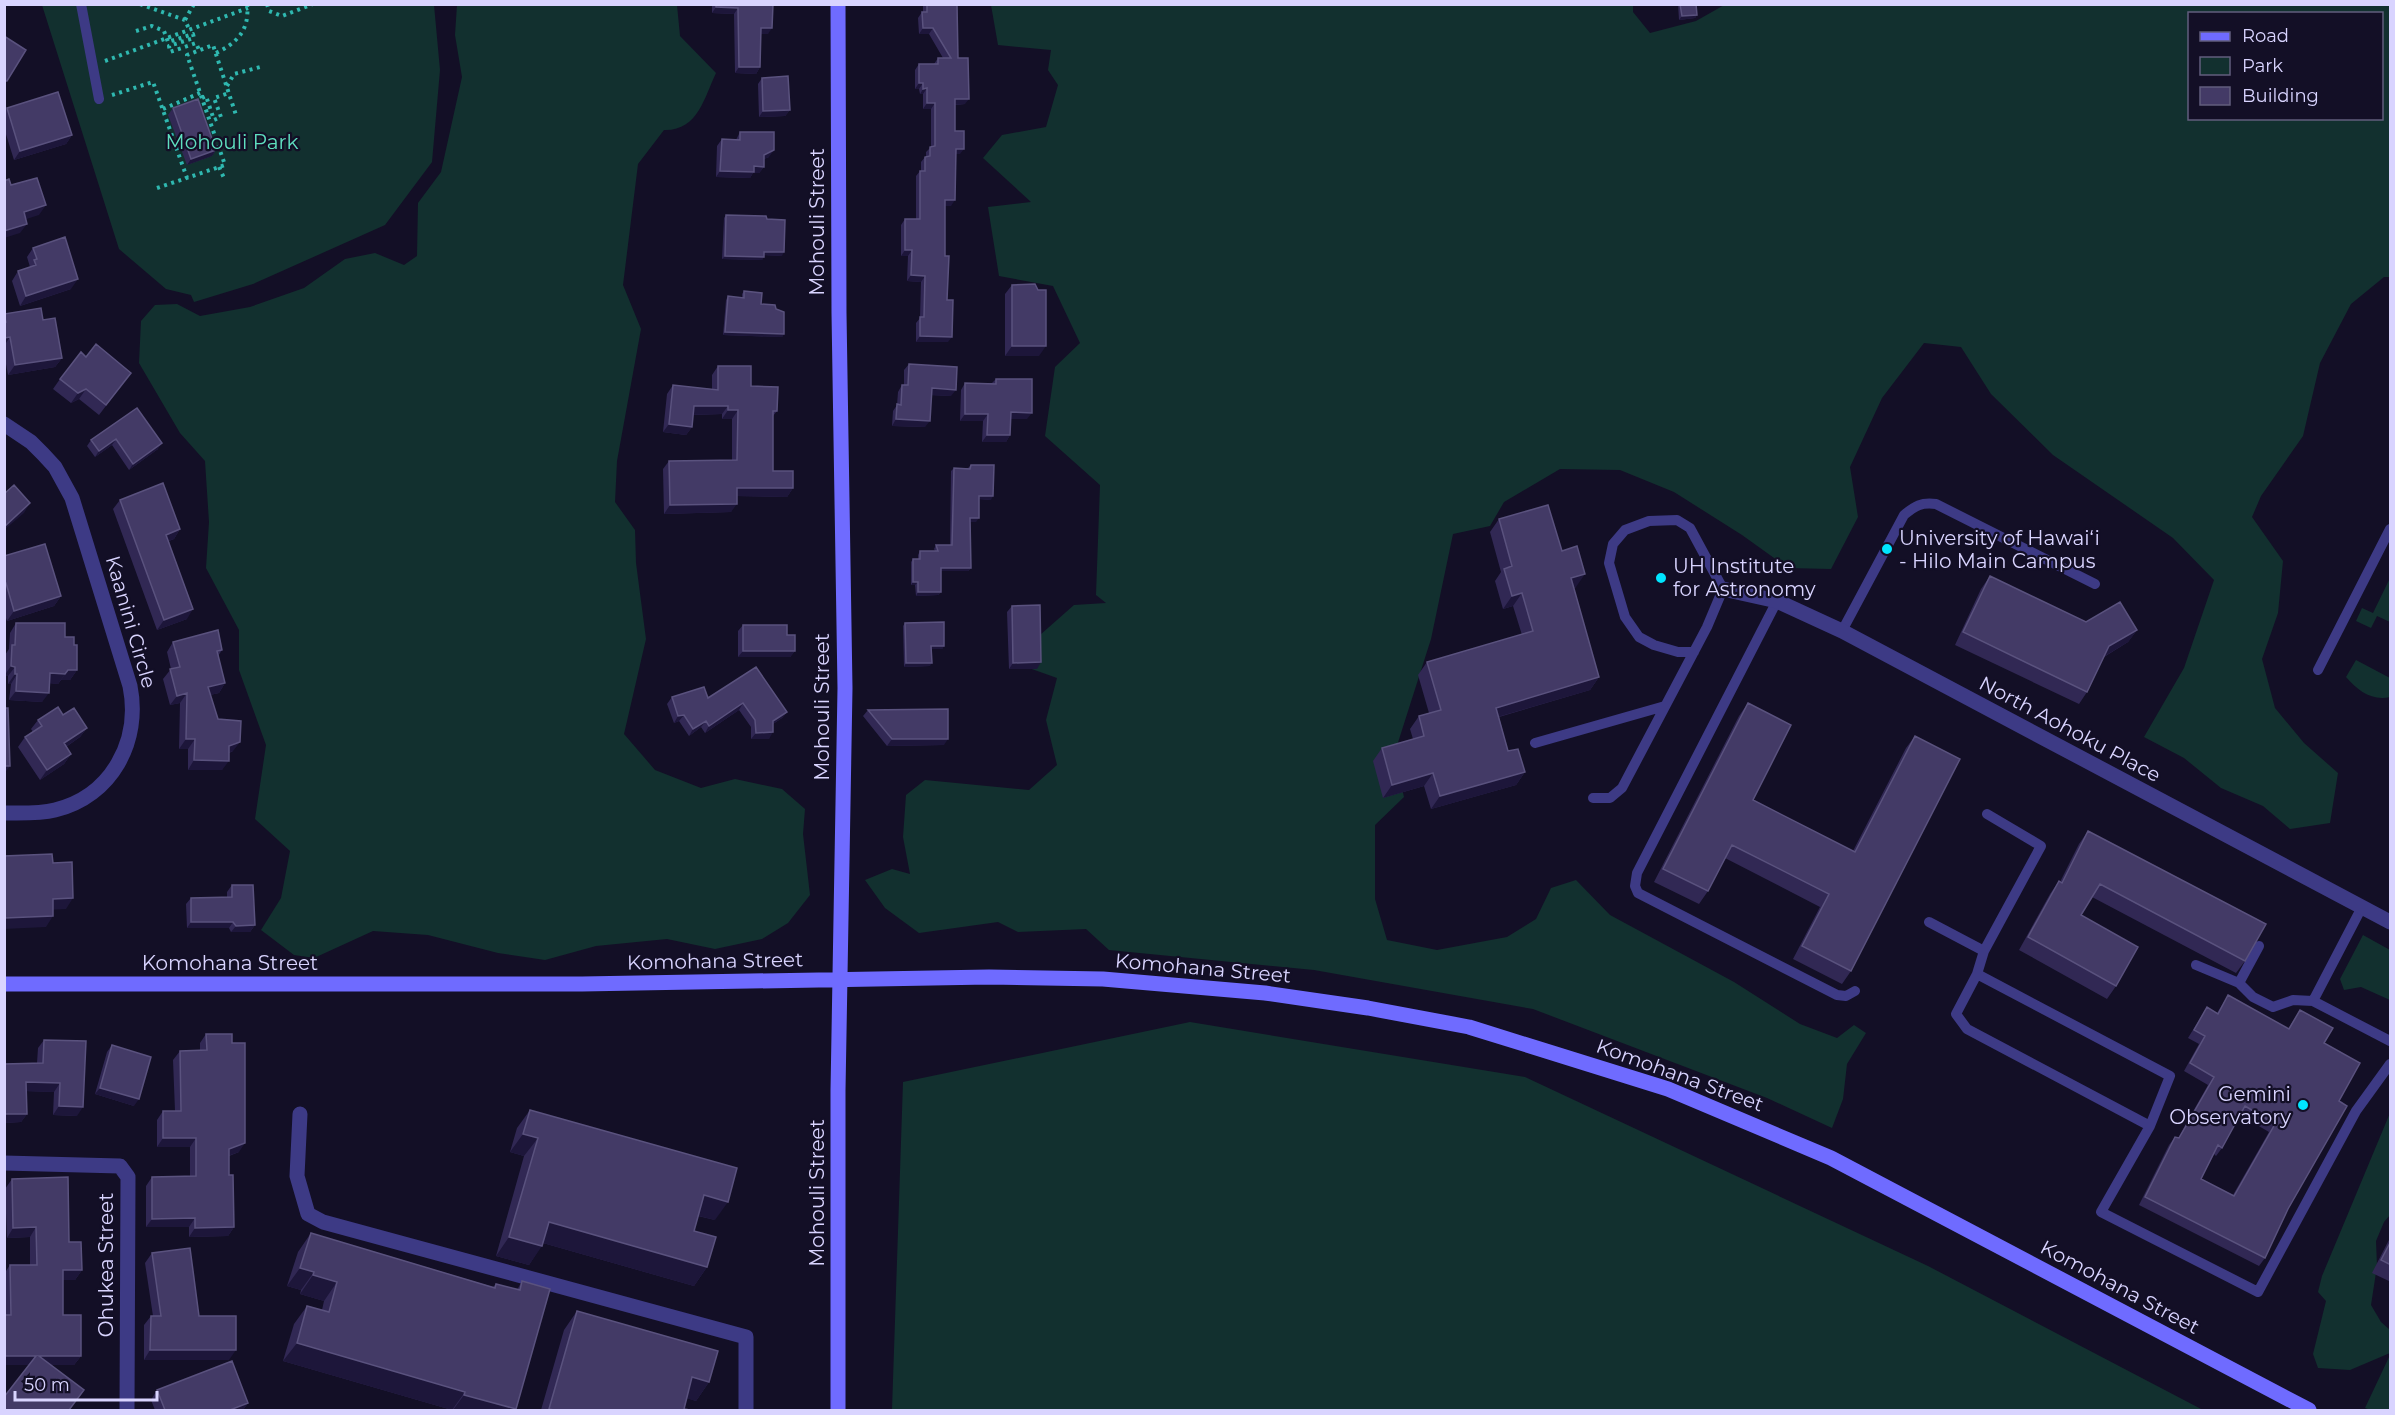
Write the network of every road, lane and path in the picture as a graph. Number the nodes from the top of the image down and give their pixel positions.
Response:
1 (81, 4) edge
2 (140, 4) edge
3 (194, 4) edge
4 (267, 4) edge
5 (313, 4) edge
6 (838, 4) edge
7 (247, 6) edge
8 (185, 20) junction
9 (189, 29) junction
10 (135, 31) dead end
11 (166, 38) junction
12 (199, 50) junction
13 (216, 53) junction
14 (93, 65) junction
15 (264, 66) dead end
16 (227, 87) junction
17 (229, 93) junction
18 (201, 96) junction
19 (99, 99) joint
20 (163, 109) junction
21 (236, 115) dead end
22 (219, 167) junction
23 (188, 178) junction
24 (224, 178) dead end
25 (157, 188) dead end
26 (4, 424) edge
27 (2391, 528) edge
28 (2096, 584) dead end
29 (1723, 589) junction
30 (1777, 601) junction
31 (1842, 631) junction
32 (1694, 652) junction
33 (2318, 670) dead end
34 (1665, 706) junction
35 (1535, 743) dead end
36 (1593, 798) dead end
37 (4, 813) edge
38 (1987, 814) dead end
39 (2362, 907) junction
40 (1929, 922) dead end
41 (2391, 922) edge
42 (2259, 946) edge
43 (1984, 951) junction
44 (2196, 965) dead end
45 (1977, 974) junction
46 (839, 979) junction
47 (2238, 983) junction
48 (4, 984) edge
49 (1855, 991) dead end
50 (2313, 1001) junction
51 (2391, 1041) edge
52 (2391, 1064) edge
53 (300, 1114) dead end
54 (2150, 1126) junction
55 (4, 1163) edge
56 (127, 1410) edge
57 (746, 1410) edge
58 (837, 1410) edge
59 (2309, 1410) edge

1 - 14 lane
2 - 8 path
3 - 8 path
4 - 5 path
6 - 46 main road, Mohouli Street
7 - 9 path
7 - 13 path
8 - 9 path
9 - 11 path
10 - 11 path
11 - 12 path
11 - 14 path
12 - 13 path
12 - 18 path
13 - 16 path
14 - 19 lane
15 - 16 path
16 - 17 path
17 - 18 path
17 - 21 path
18 - 20 path
18 - 22 path
19 - 20 path
20 - 23 path
22 - 23 path
22 - 24 path
23 - 25 path
26 - 37 street, Kaanini Circle
27 - 33 lane
28 - 31 lane
29 - 30 street, North Aohoku Place
29 - 32 lane
29 - 32 lane
30 - 31 street, North Aohoku Place
30 - 49 lane
31 - 39 street, North Aohoku Place
32 - 34 lane
34 - 35 lane
34 - 36 lane
38 - 43 lane
39 - 41 street, North Aohoku Place
39 - 50 lane
40 - 43 lane
42 - 47 lane
43 - 45 lane
44 - 47 lane
45 - 54 lane
45 - 54 lane
46 - 48 main road, Komohana Street
46 - 58 main road, Mohouli Street
46 - 59 main road, Komohana Street
47 - 50 lane
50 - 51 lane
52 - 54 lane
53 - 57 street
55 - 56 street, Ohukea Street

